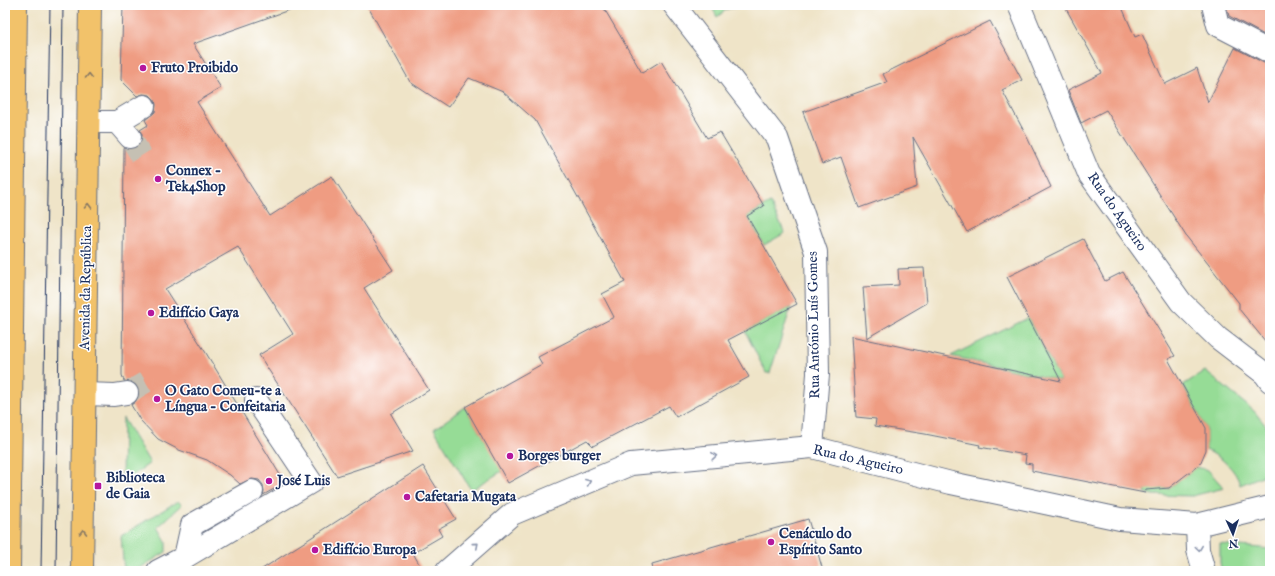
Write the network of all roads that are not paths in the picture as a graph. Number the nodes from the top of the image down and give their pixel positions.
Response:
1 (16, 5) edge
2 (90, 5) edge
3 (674, 5) edge
4 (1019, 5) edge
5 (1213, 5) edge
6 (1270, 52) edge
7 (144, 106) dead end
8 (89, 122) junction
9 (8, 355) edge
10 (1270, 381) edge
11 (127, 393) tunnel mouth
12 (85, 394) junction
13 (256, 400) dead end
14 (812, 447) junction
15 (252, 491) dead end
16 (1270, 507) edge
17 (1197, 525) junction
18 (185, 557) junction
19 (9, 571) edge
20 (82, 571) edge
21 (158, 571) edge
22 (446, 571) edge
23 (1204, 571) edge

1 - 9 main road
8 -> 2 main road, Avenida da República
3 - 14 street, Rua António Luís Gomes
4 - 10 street, Rua do Agueiro
5 - 6 street
7 - 8 street
12 -> 8 main road, Avenida da República
9 - 19 main road
11 - 12 street
20 -> 12 main road, Avenida da República
13 - 18 street
14 - 17 street, Rua do Agueiro
22 -> 14 street, Rua do Agueiro
15 - 18 street
16 - 17 street, Rua do Agueiro
17 -> 23 street
18 - 21 street

